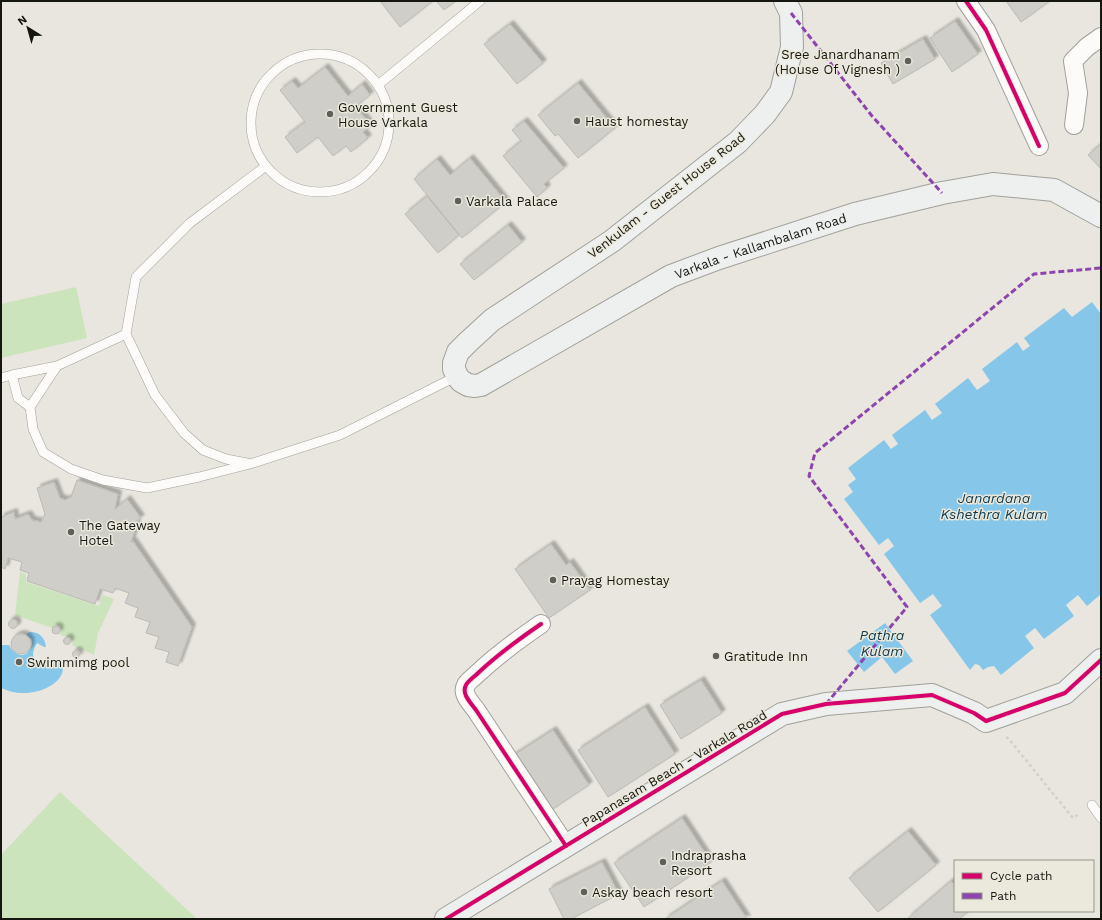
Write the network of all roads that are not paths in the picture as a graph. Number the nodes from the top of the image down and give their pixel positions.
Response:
1 (480, 1) edge
2 (785, 1) edge
3 (966, 1) edge
4 (1101, 36) edge
5 (378, 84) junction
6 (1074, 125) dead end
7 (1039, 146) dead end
8 (266, 166) junction
9 (1101, 216) edge
10 (126, 334) junction
11 (58, 366) junction
12 (455, 369) junction
13 (12, 375) junction
14 (1, 378) edge
15 (30, 407) junction
16 (250, 464) junction
17 (541, 624) dead end
18 (1101, 660) edge
19 (1092, 805) road end
20 (1101, 818) edge
21 (566, 846) junction
22 (446, 919) edge

1 - 5 lane
2 - 12 main road, Venkulam - Guest House Road
3 - 7 street
4 - 6 street
5 - 8 lane
5 - 8 lane
8 - 10 lane
9 - 12 main road, Varkala - Kallambalam Road
10 - 11 lane
10 - 16 lane
11 - 13 lane
11 - 15 lane
12 - 16 lane
13 - 14 lane
13 - 15 lane
15 - 16 lane
17 - 21 street
18 - 21 main road, Papanasam Beach - Varkala Road
19 - 20 lane
21 - 22 main road, Papanasam Beach - Varkala Road

